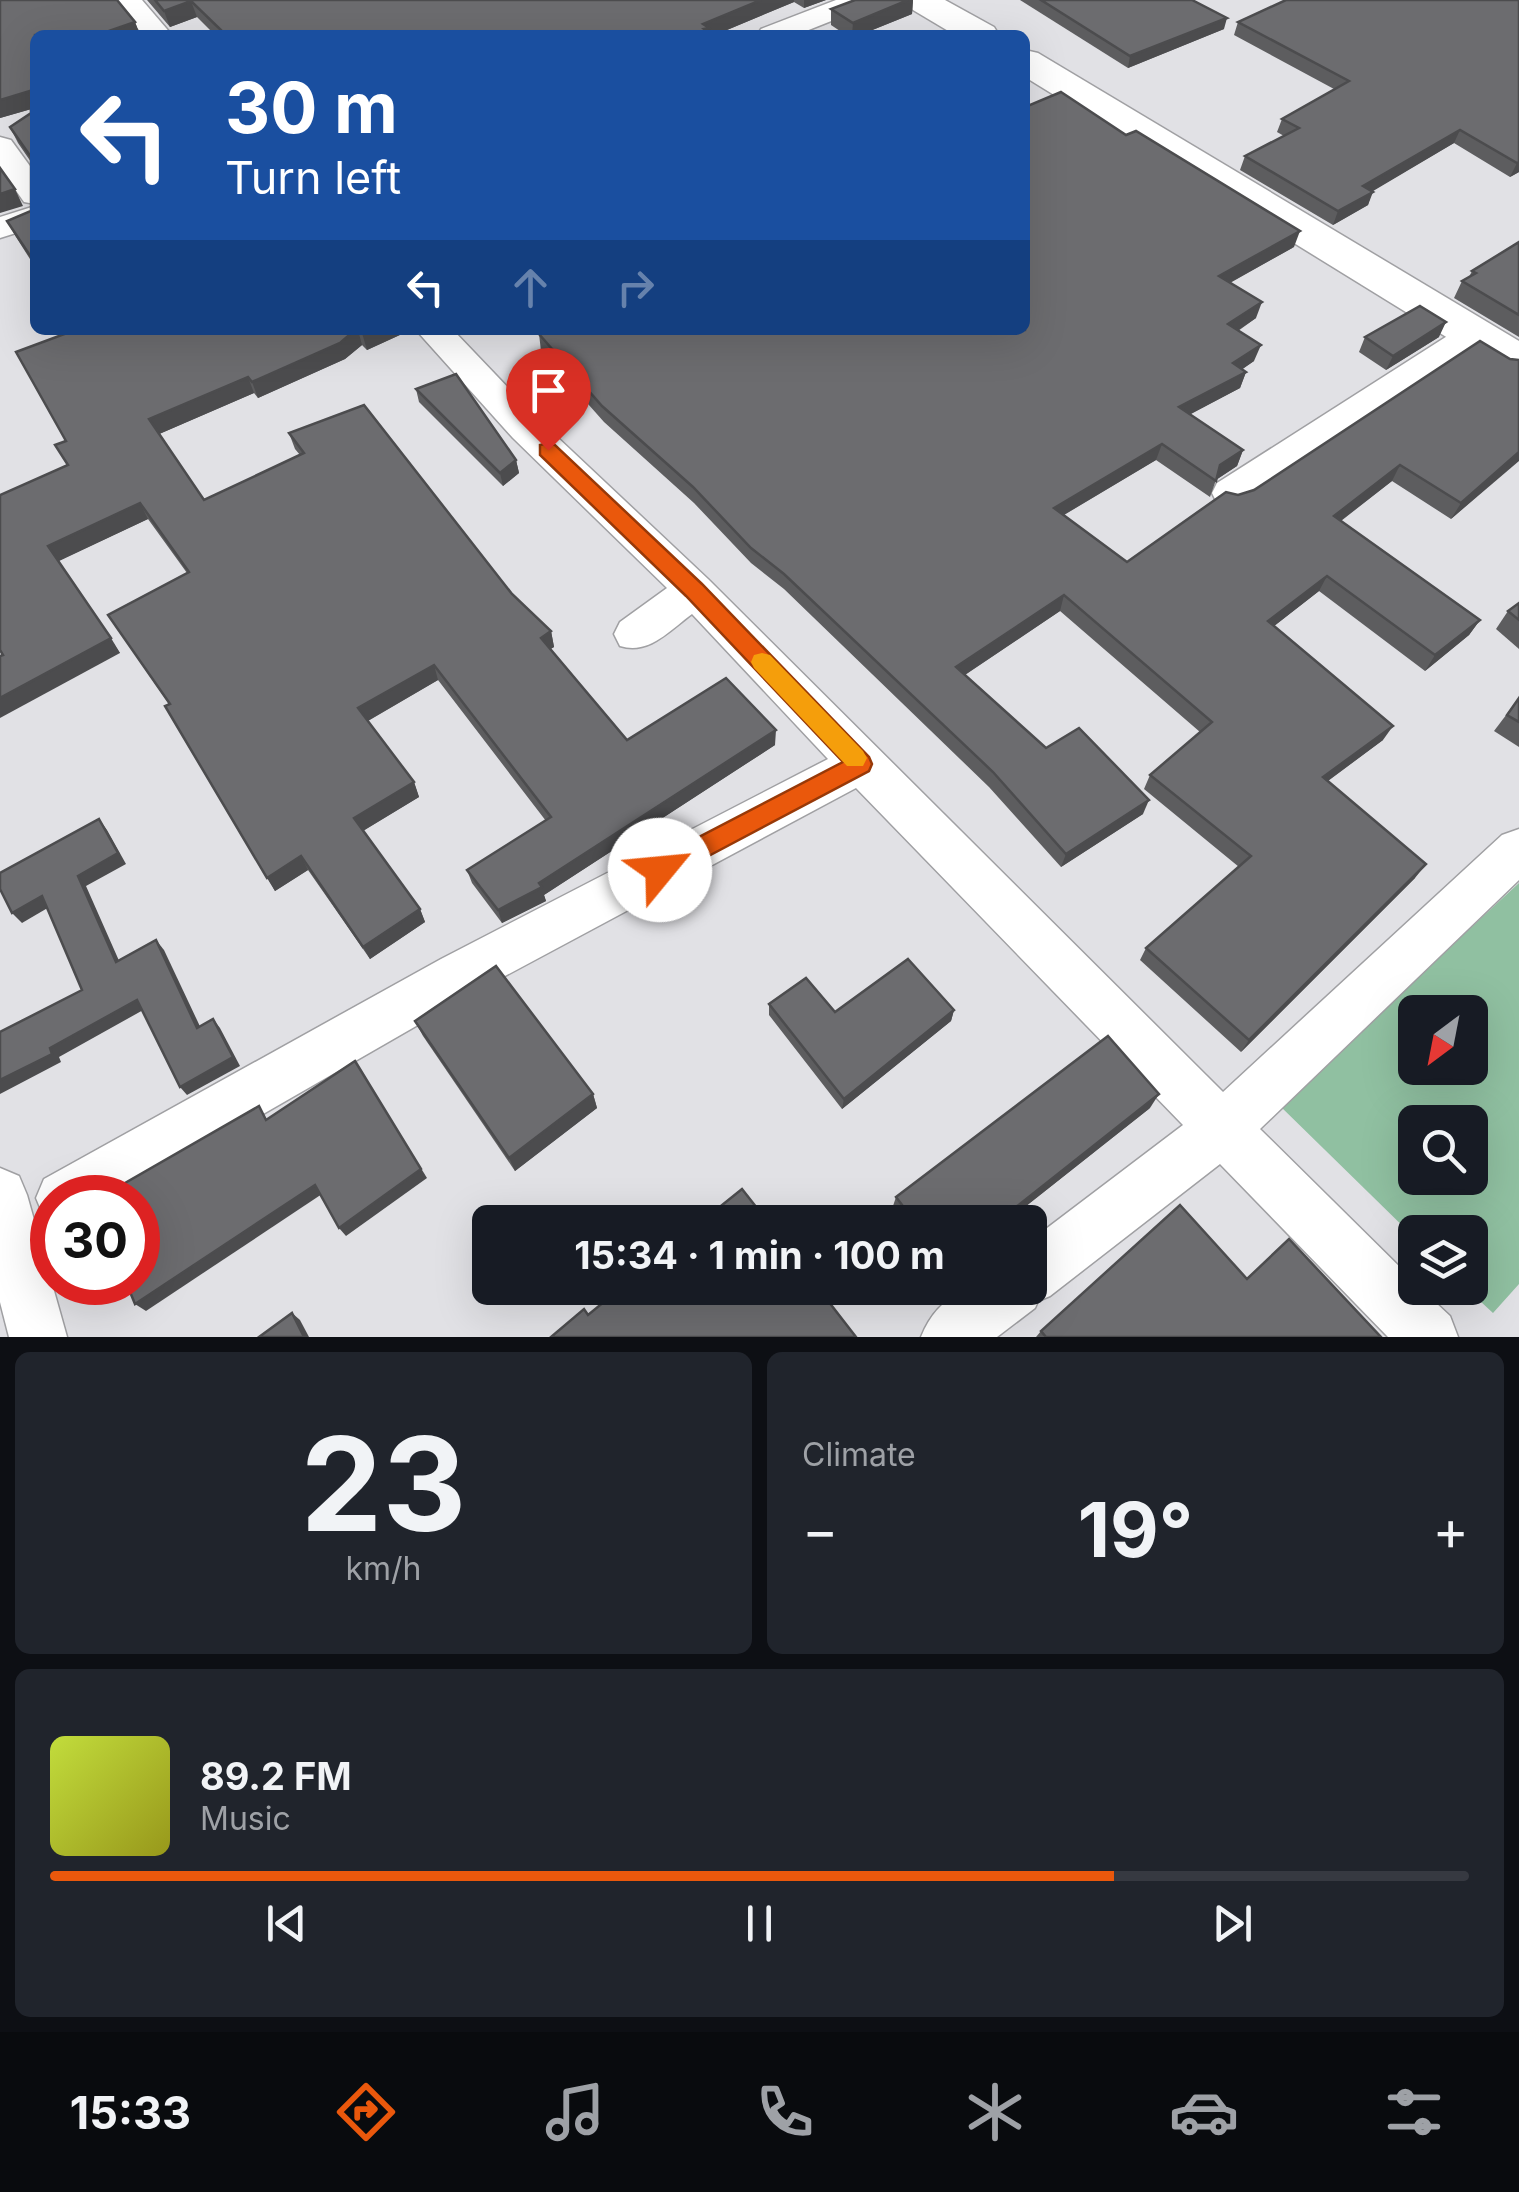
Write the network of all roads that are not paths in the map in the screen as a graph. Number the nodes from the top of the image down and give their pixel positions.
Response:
1 (128, 0) edge
2 (860, 0) edge
3 (920, 0) edge
4 (154, 30) edge
5 (784, 30) edge
6 (972, 30) edge
7 (1030, 64) edge
8 (5, 134) edge
9 (30, 186) edge
10 (30, 218) edge
11 (0, 228) edge
12 (1474, 334) junction
13 (438, 335) edge
14 (1519, 361) edge
15 (1231, 494) edge
16 (694, 590) junction
17 (635, 634) dead end
18 (860, 764) junction
19 (1519, 850) edge
20 (1223, 1128) junction
21 (105, 1175) edge
22 (21, 1210) edge
23 (1047, 1263) edge
24 (992, 1305) edge
25 (38, 1337) edge
26 (950, 1337) edge
27 (1429, 1337) edge

1 - 4 street
2 - 5 street
3 - 6 street
7 - 12 street
8 - 9 street
10 - 11 street
12 - 14 street
12 - 15 street
13 - 16 street
16 - 17 street
16 - 18 street
18 - 20 street
18 - 21 street
19 - 20 street
20 - 23 street
20 - 27 street
22 - 25 street
24 - 26 street

